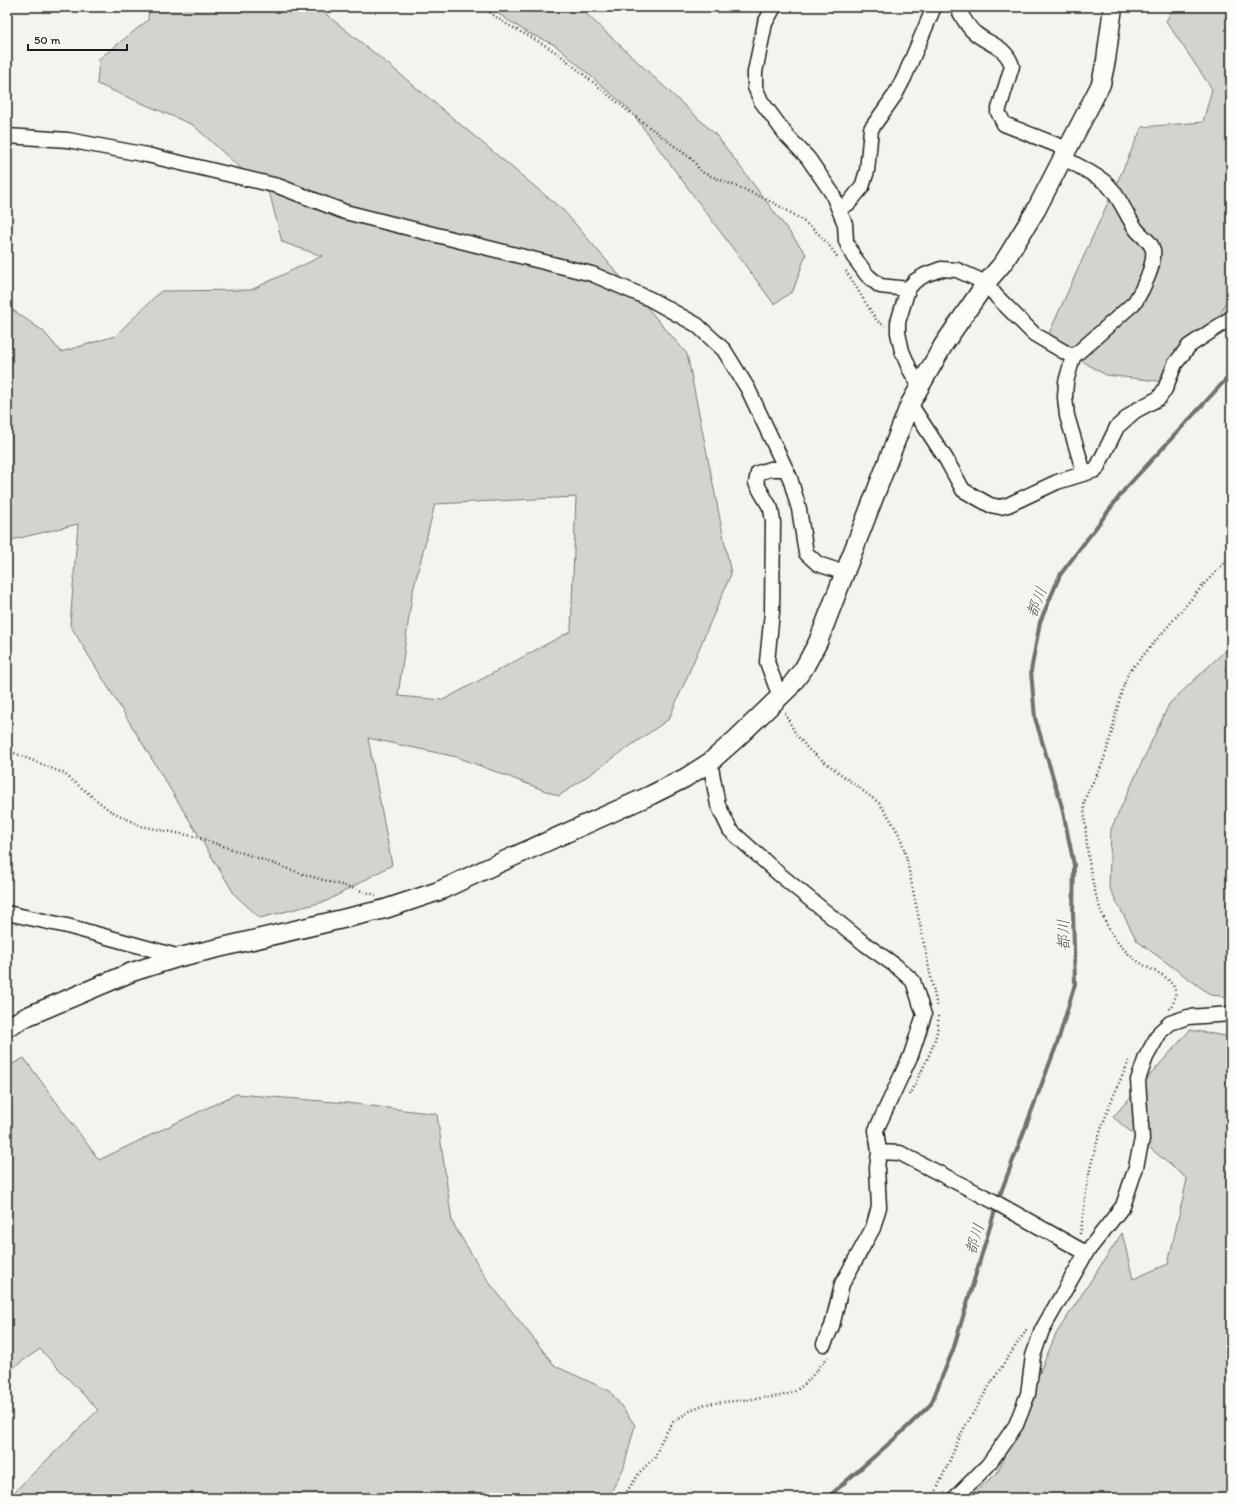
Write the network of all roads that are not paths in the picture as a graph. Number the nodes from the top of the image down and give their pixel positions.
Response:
1 (774, 7) edge
2 (934, 7) edge
3 (957, 7) edge
4 (1114, 7) edge
5 (7, 136) edge
6 (1065, 153) junction
7 (839, 209) junction
8 (986, 282) junction
9 (908, 289) junction
10 (1231, 318) edge
11 (1073, 357) junction
12 (920, 387) junction
13 (910, 404) junction
14 (786, 469) junction
15 (1084, 473) junction
16 (845, 573) junction
17 (780, 697) junction
18 (710, 762) junction
19 (7, 913) edge
20 (180, 957) junction
21 (1231, 1014) edge
22 (7, 1026) edge
23 (879, 1152) junction
24 (1086, 1253) junction
25 (828, 1348) road end
26 (955, 1498) edge

1 - 7 street
2 - 7 street
3 - 6 street
4 - 6 street
5 - 14 street
6 - 8 street
6 - 11 street
7 - 9 street
8 - 9 street
8 - 11 street
8 - 12 street
9 - 12 street
10 - 15 street
11 - 15 street
12 - 13 street
13 - 15 street
13 - 16 street
14 - 16 street
14 - 17 street
16 - 17 street
17 - 18 street
18 - 20 street
18 - 23 street
19 - 20 street
20 - 22 street
21 - 24 street
23 - 24 street
23 - 25 street
24 - 26 street

